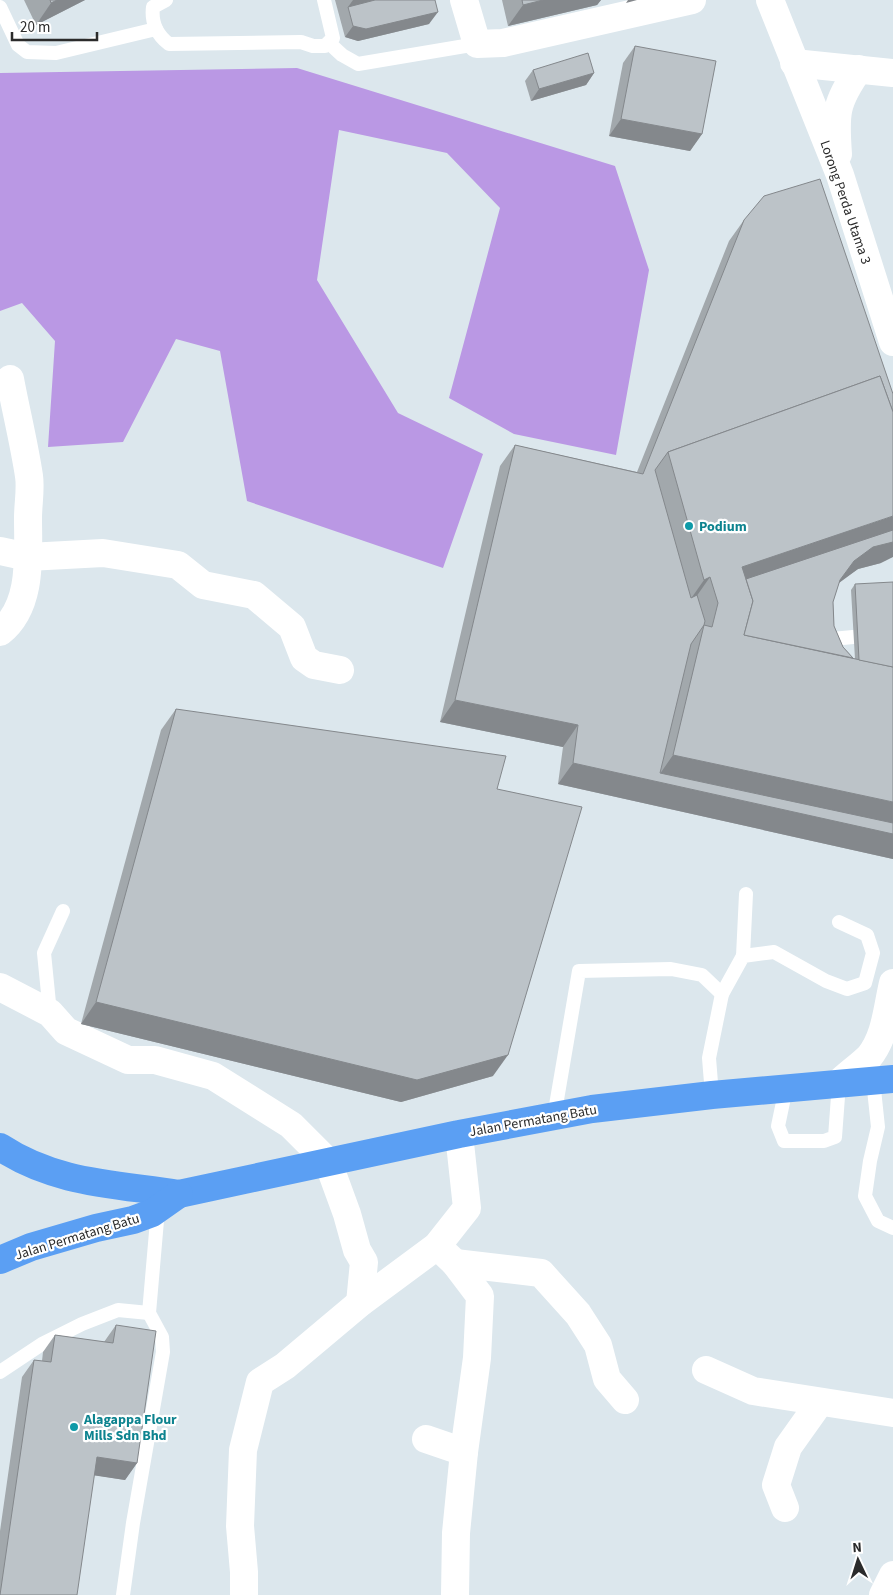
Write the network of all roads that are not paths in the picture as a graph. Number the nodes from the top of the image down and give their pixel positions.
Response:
1 (166, 0) edge
2 (324, 0) edge
3 (464, 0) edge
4 (692, 0) edge
5 (770, 0) edge
6 (0, 7) edge
7 (619, 8) edge
8 (156, 29) junction
9 (329, 43) junction
10 (476, 44) junction
11 (794, 63) junction
12 (859, 69) junction
13 (893, 72) edge
14 (840, 175) junction
15 (893, 342) edge
16 (10, 379) dead end
17 (0, 551) edge
18 (28, 557) junction
19 (0, 632) edge
20 (853, 637) dead end
21 (812, 640) edge
22 (340, 670) dead end
23 (746, 894) dead end
24 (63, 911) dead end
25 (839, 922) dead end
26 (743, 956) junction
27 (893, 983) edge
28 (0, 987) edge
29 (722, 994) junction
30 (50, 1013) junction
31 (883, 1080) edge
32 (839, 1082) junction
33 (786, 1088) junction
34 (712, 1095) junction
35 (554, 1116) junction
36 (459, 1134) junction
37 (0, 1147) edge
38 (328, 1162) junction
39 (168, 1202) junction
40 (893, 1228) edge
41 (446, 1254) junction
42 (0, 1260) edge
43 (360, 1303) junction
44 (149, 1313) junction
45 (706, 1370) dead end
46 (0, 1372) edge
47 (625, 1400) dead end
48 (820, 1402) junction
49 (893, 1413) edge
50 (426, 1439) dead end
51 (464, 1452) junction
52 (785, 1508) dead end
53 (893, 1575) edge
54 (123, 1595) edge
55 (244, 1595) edge
56 (456, 1595) edge
57 (883, 1595) edge

1 - 8 lane
2 - 9 lane
3 - 10 street
4 - 7 street
5 - 11 street, Lorong Perda Utama 3
6 - 8 lane
7 - 10 street
8 - 9 lane
9 - 10 lane
11 - 12 street
11 - 14 street, Lorong Perda Utama 3
12 - 13 street
12 - 14 street
14 - 15 street, Lorong Perda Utama 3
16 - 18 street
17 - 18 street
18 - 19 street
18 - 22 street
20 - 21 lane
23 - 26 lane
24 - 30 lane
25 - 26 lane
26 - 29 lane
27 - 32 street
28 - 30 street
29 - 34 lane
29 - 35 lane
30 - 38 street
31 - 32 main road, Jalan Permatang Batu
31 - 40 lane
32 - 33 main road, Jalan Permatang Batu
32 - 33 lane
33 - 34 main road, Jalan Permatang Batu
34 - 35 main road, Jalan Permatang Batu
35 - 36 main road, Jalan Permatang Batu
36 - 38 main road, Jalan Permatang Batu
36 - 41 street
37 - 39 main road, Jalan Permatang Batu
38 - 39 main road, Jalan Permatang Batu
38 - 43 street
39 - 42 main road, Jalan Permatang Batu
39 - 44 lane
41 - 43 street
41 - 47 street
41 - 51 street
43 - 55 street
44 - 46 lane
44 - 54 lane
45 - 48 street
48 - 49 street
48 - 52 street
50 - 51 street
51 - 56 street
53 - 57 street

